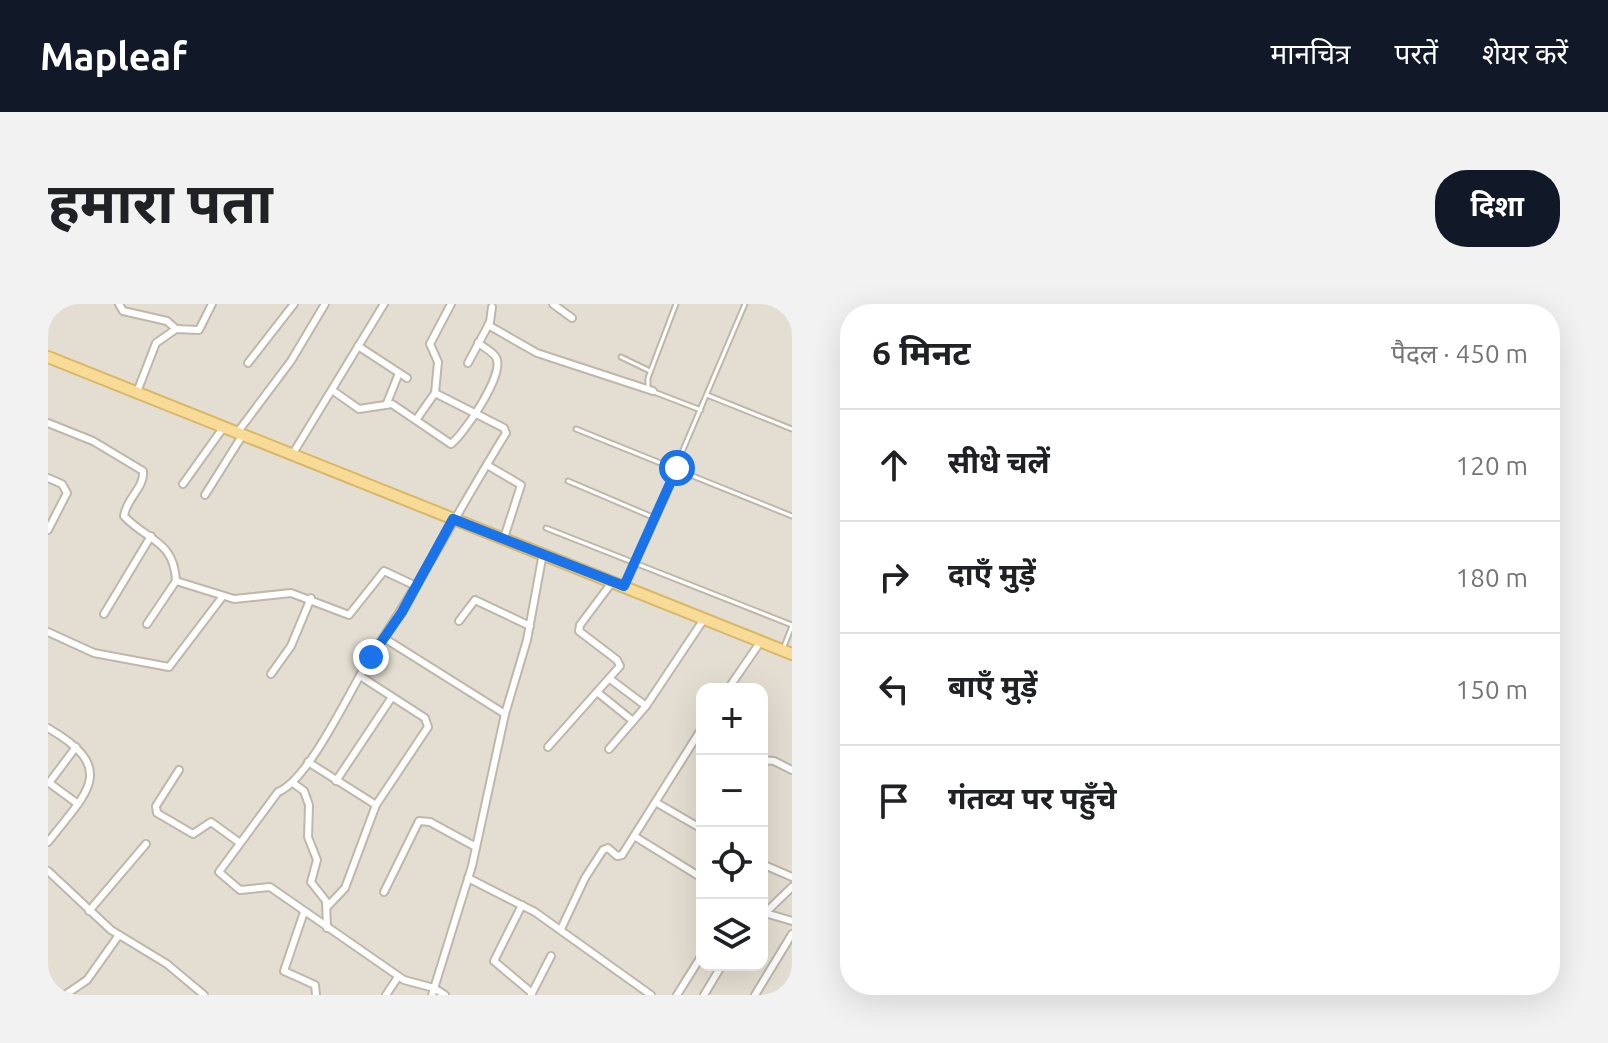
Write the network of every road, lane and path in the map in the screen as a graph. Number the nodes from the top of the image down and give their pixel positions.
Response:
1 (119, 304) edge
2 (212, 304) edge
3 (294, 304) edge
4 (325, 304) edge
5 (384, 304) edge
6 (451, 304) edge
7 (482, 304) edge
8 (553, 304) edge
9 (676, 304) edge
10 (745, 304) edge
11 (493, 306) edge
12 (572, 318) dead end
13 (488, 325) junction
14 (176, 329) junction
15 (478, 343) junction
16 (358, 346) junction
17 (48, 357) edge
18 (621, 357) dead end
19 (248, 363) dead end
20 (468, 363) dead end
21 (650, 371) junction
22 (399, 373) junction
23 (407, 378) dead end
24 (332, 390) junction
25 (653, 391) junction
26 (137, 392) junction
27 (435, 393) junction
28 (707, 395) junction
29 (387, 403) junction
30 (701, 410) junction
31 (476, 413) junction
32 (416, 420) junction
33 (48, 423) edge
34 (223, 428) junction
35 (576, 429) dead end
36 (792, 429) edge
37 (239, 435) junction
38 (292, 455) junction
39 (487, 465) junction
40 (677, 468) junction
41 (48, 478) edge
42 (568, 481) dead end
43 (183, 484) dead end
44 (205, 495) dead end
45 (792, 516) edge
46 (655, 518) junction
47 (453, 519) junction
48 (546, 528) dead end
49 (48, 530) edge
50 (151, 536) junction
51 (504, 538) junction
52 (543, 553) junction
53 (635, 563) junction
54 (176, 581) junction
55 (613, 581) junction
56 (416, 586) junction
57 (624, 586) junction
58 (223, 596) junction
59 (311, 598) junction
60 (104, 614) dead end
61 (704, 618) junction
62 (459, 621) dead end
63 (147, 624) dead end
64 (792, 625) edge
65 (530, 626) junction
66 (48, 632) edge
67 (384, 638) junction
68 (761, 641) junction
69 (787, 652) edge
70 (271, 674) dead end
71 (360, 676) junction
72 (610, 679) junction
73 (732, 683) edge
74 (597, 692) junction
75 (392, 697) junction
76 (646, 706) junction
77 (505, 714) junction
78 (633, 721) junction
79 (48, 728) edge
80 (696, 742) edge
81 (76, 747) junction
82 (548, 747) dead end
83 (609, 749) dead end
84 (768, 760) edge
85 (308, 762) junction
86 (179, 770) dead end
87 (792, 770) edge
88 (336, 781) junction
89 (48, 782) edge
90 (293, 783) junction
91 (657, 803) junction
92 (78, 804) junction
93 (376, 805) junction
94 (699, 827) edge
95 (634, 836) junction
96 (48, 842) edge
97 (240, 843) junction
98 (146, 844) dead end
99 (476, 847) junction
100 (768, 867) edge
101 (48, 871) edge
102 (696, 874) edge
103 (792, 877) edge
104 (468, 878) junction
105 (792, 887) edge
106 (384, 892) dead end
107 (522, 905) junction
108 (327, 907) junction
109 (768, 909) edge
110 (89, 911) junction
111 (304, 912) junction
112 (768, 915) edge
113 (792, 921) edge
114 (327, 929) junction
115 (561, 929) junction
116 (792, 934) edge
117 (119, 935) junction
118 (551, 956) dead end
119 (696, 965) edge
120 (718, 971) edge
121 (398, 977) junction
122 (192, 986) junction
123 (433, 992) edge
124 (71, 994) edge
125 (531, 994) edge
126 (185, 995) edge
127 (204, 995) edge
128 (316, 995) edge
129 (386, 995) edge
130 (445, 995) edge
131 (651, 995) edge
132 (677, 995) edge
133 (704, 995) edge
134 (755, 995) edge

1 - 14 street
2 - 14 street
3 - 19 street
4 - 37 street
5 - 16 street
6 - 27 street
7 - 11 street
8 - 12 street
9 - 21 lane
10 - 28 lane
11 - 13 street
13 - 15 street
13 - 25 street
14 - 26 street
15 - 20 street
15 - 31 street
16 - 22 street
16 - 24 street
17 - 26 main road
18 - 21 lane
21 - 25 lane
22 - 23 street
22 - 29 street
24 - 29 street
24 - 38 street
25 - 30 lane
26 - 34 main road
27 - 31 street
27 - 32 street
28 - 30 lane
28 - 36 lane
29 - 32 street
30 - 40 lane
31 - 32 street
31 - 39 street
33 - 50 street
34 - 37 main road
34 - 43 street
35 - 40 lane
37 - 38 main road
37 - 44 street
38 - 47 main road
39 - 47 street
39 - 51 street
40 - 45 lane
40 - 46 lane
41 - 49 street
42 - 46 lane
46 - 53 lane
47 - 51 main road
47 - 56 street
48 - 53 lane
50 - 54 street
50 - 60 street
51 - 52 main road
52 - 55 main road
52 - 65 street
53 - 57 lane
53 - 64 lane
54 - 58 street
54 - 63 street
55 - 57 main road
55 - 72 street
56 - 59 street
56 - 67 street
57 - 61 main road
58 - 59 street
58 - 66 street
59 - 70 street
61 - 68 main road
61 - 76 street
62 - 65 street
64 - 69 lane
65 - 77 street
67 - 71 street
67 - 77 street
68 - 69 main road
68 - 73 street
71 - 75 street
71 - 85 street
72 - 74 street
72 - 76 street
74 - 78 street
74 - 82 street
75 - 88 street
75 - 93 street
76 - 78 street
77 - 99 street
78 - 83 street
79 - 81 street
80 - 91 street
81 - 89 street
81 - 92 street
84 - 87 street
85 - 88 street
85 - 90 street
86 - 97 street
88 - 93 street
89 - 92 street
90 - 97 street
90 - 108 street
91 - 94 street
91 - 95 street
92 - 96 street
93 - 108 street
95 - 102 street
95 - 115 street
97 - 111 street
98 - 110 street
99 - 104 street
99 - 106 street
100 - 103 street
101 - 110 street
104 - 107 street
104 - 123 street
105 - 109 street
107 - 115 street
107 - 125 street
108 - 114 street
110 - 117 street
111 - 114 street
111 - 128 street
112 - 113 street
114 - 121 street
115 - 131 street
116 - 134 street
117 - 122 street
117 - 124 street
118 - 125 street
119 - 132 street
120 - 133 street
121 - 123 street
121 - 129 street
122 - 126 street
122 - 127 street
123 - 130 street

